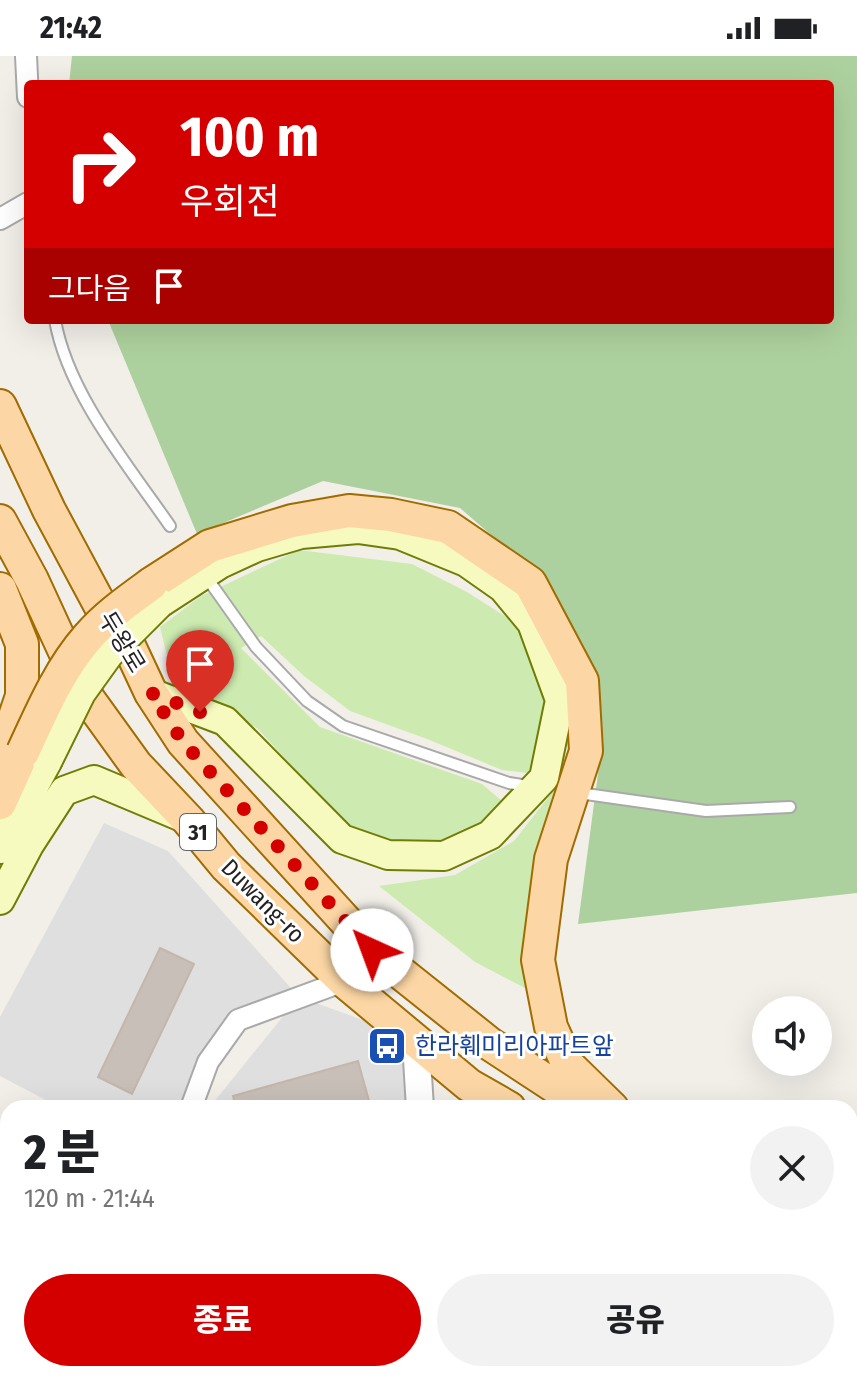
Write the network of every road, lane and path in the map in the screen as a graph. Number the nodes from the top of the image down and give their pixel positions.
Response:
1 (26, 56) edge
2 (27, 80) edge
3 (24, 205) edge
4 (0, 219) edge
5 (56, 324) edge
6 (0, 406) edge
7 (0, 521) edge
8 (170, 526) dead end
9 (212, 585) dead end
10 (0, 589) edge
11 (155, 594) junction
12 (151, 693) junction
13 (23, 759) edge
14 (522, 785) dead end
15 (586, 794) dead end
16 (0, 803) edge
17 (790, 807) dead end
18 (188, 820) junction
19 (0, 849) edge
20 (0, 900) edge
21 (344, 981) junction
22 (416, 1043) junction
23 (194, 1100) edge
24 (420, 1100) edge
25 (495, 1100) edge
26 (579, 1100) edge
27 (604, 1100) edge

1 - 2 street
3 - 4 street
5 - 8 lane
6 - 12 main road, 두왕로
7 - 18 main road, Duwang-ro / 31
9 - 14 lane
10 - 13 main road
11 - 12 main road
11 - 13 main road, bridge
11 - 27 main road
12 - 26 main road, 두왕로
13 - 16 main road
13 - 19 main road
15 - 17 lane
18 - 20 main road
18 - 21 main road, Duwang-ro / 31
21 - 22 main road, Duwang-ro / 31
21 - 23 street
22 - 24 street
22 - 25 main road, Duwang-ro / 31

